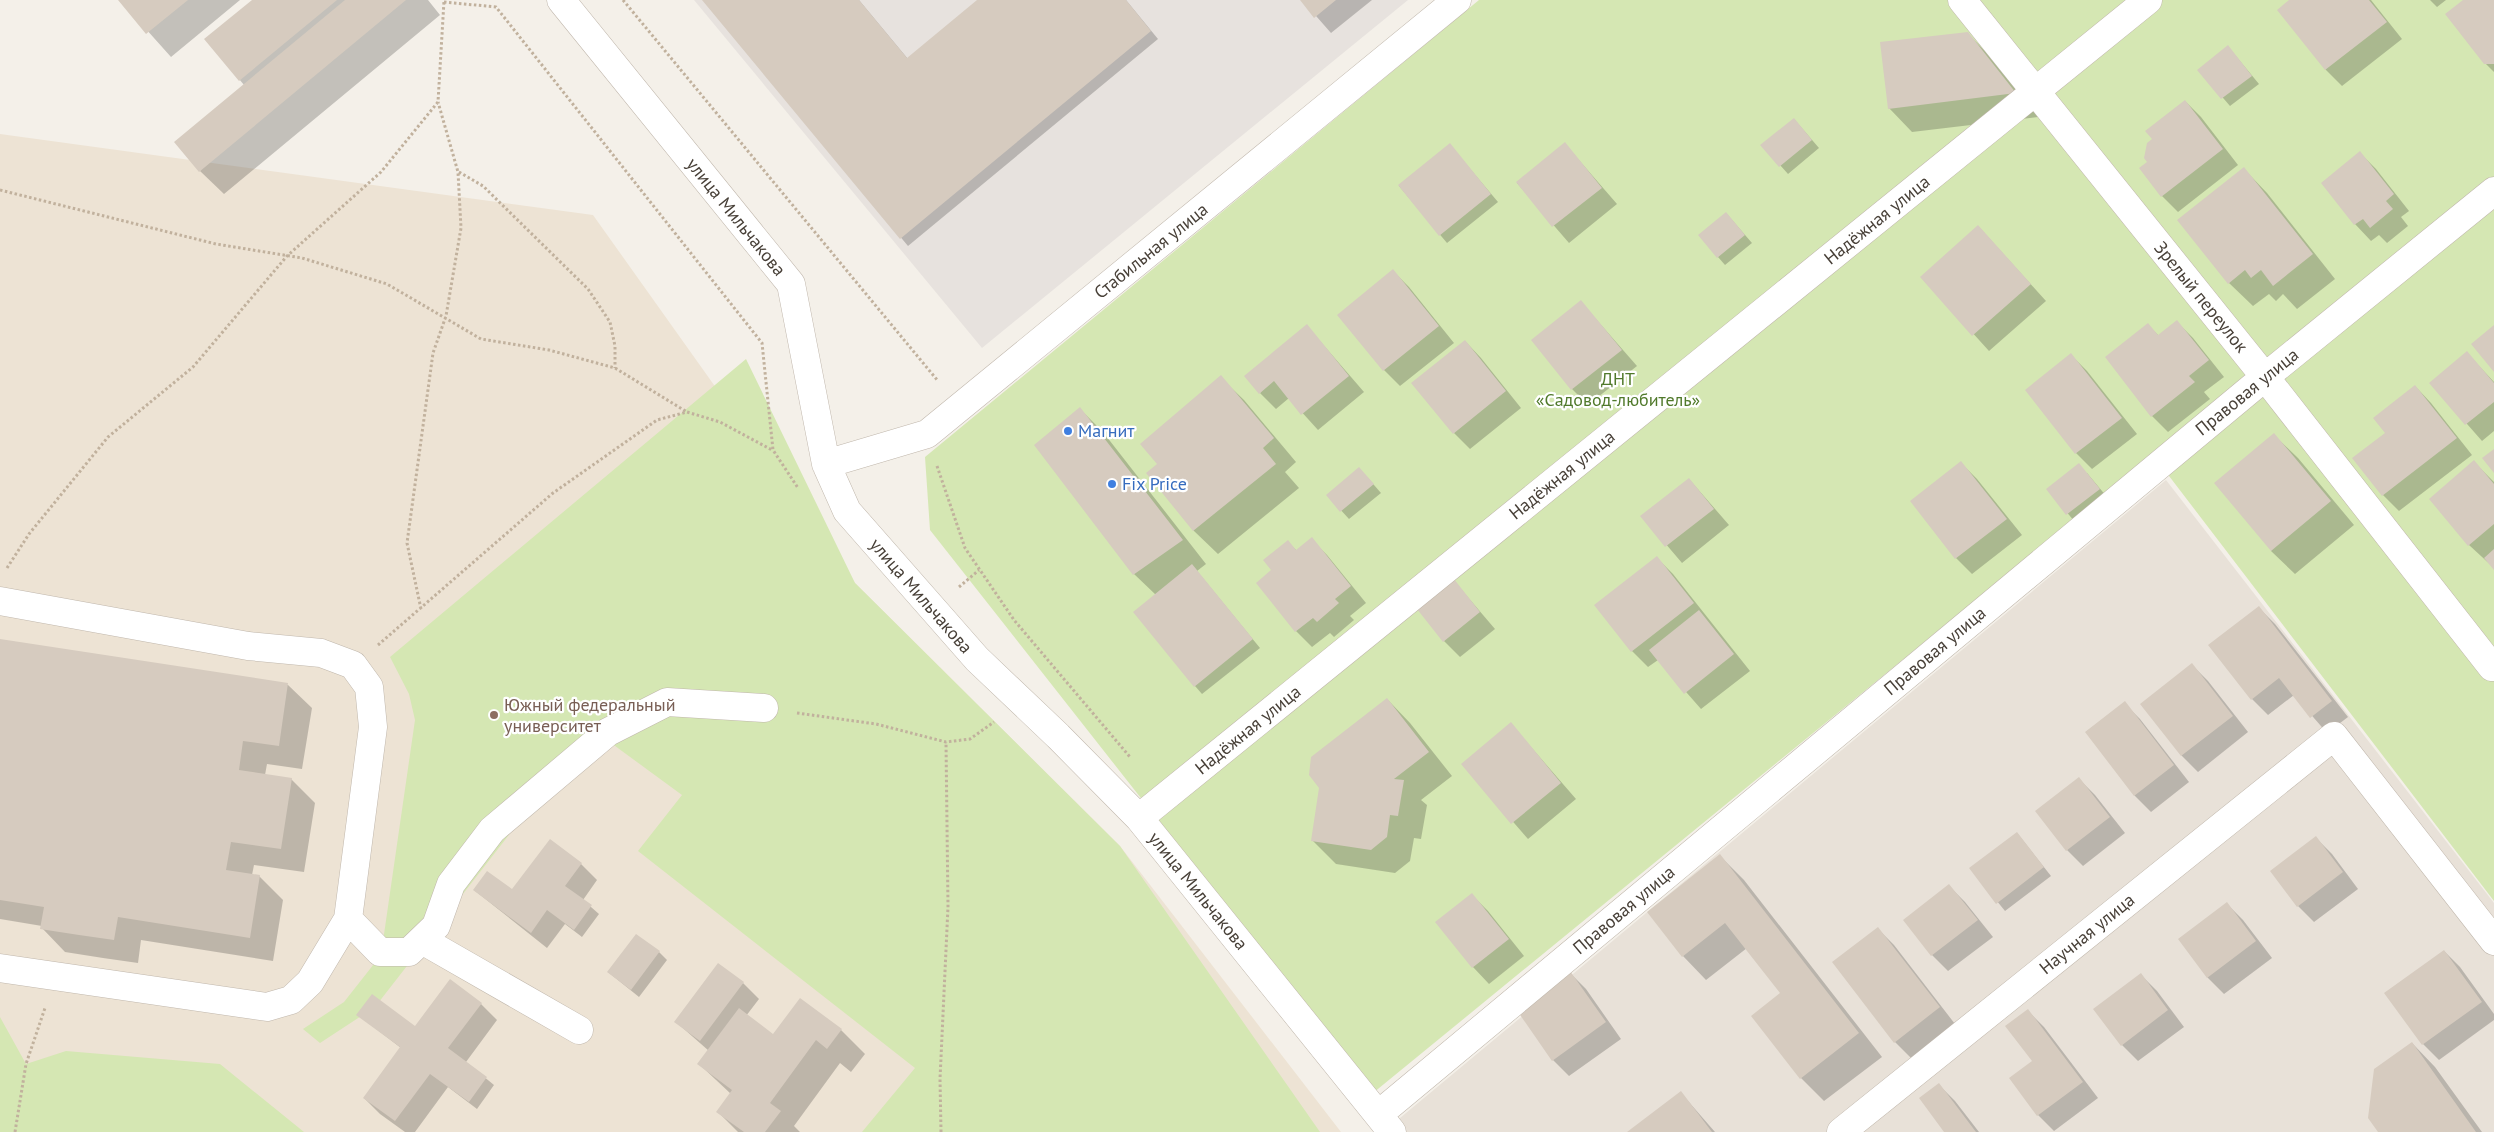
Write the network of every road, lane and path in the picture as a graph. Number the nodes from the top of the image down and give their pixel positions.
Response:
1 (561, 0) edge
2 (623, 0) edge
3 (1457, 0) edge
4 (1962, 0) edge
5 (2148, 0) edge
6 (444, 1) edge
7 (2037, 91) junction
8 (438, 102) junction
9 (458, 172) junction
10 (0, 190) edge
11 (2494, 191) edge
12 (287, 256) junction
13 (446, 316) junction
14 (614, 368) junction
15 (2265, 377) junction
16 (960, 408) junction
17 (687, 412) junction
18 (927, 434) junction
19 (826, 464) junction
20 (5, 572) dead end
21 (0, 601) edge
22 (421, 609) junction
23 (353, 666) junction
24 (2493, 666) edge
25 (764, 708) joint
26 (999, 718) dead end
27 (946, 742) junction
28 (1164, 798) junction
29 (1139, 818) junction
30 (348, 919) junction
31 (422, 940) junction
32 (2494, 941) edge
33 (0, 968) edge
34 (55, 976) junction
35 (579, 1030) dead end
36 (1385, 1123) edge
37 (16, 1132) edge
38 (941, 1132) edge
39 (1841, 1132) edge

1 - 19 street, улица Мильчакова
2 - 16 path
3 - 16 street, Стабильная улица
4 - 7 street, Зрелый переулок
5 - 7 street, Надёжная улица
6 - 8 path
6 - 17 path
7 - 15 street, Зрелый переулок
7 - 28 street, Надёжная улица
8 - 9 path
8 - 12 path
9 - 13 path
9 - 14 path
10 - 12 path
11 - 15 street, Правовая улица
12 - 13 path
12 - 20 path
13 - 14 path
13 - 22 path
14 - 17 path
15 - 24 street, Зрелый переулок
15 - 36 street, Правовая улица
16 - 18 street, Стабильная улица
17 - 22 path
18 - 19 street, Стабильная улица
18 - 28 path
19 - 29 street, улица Мильчакова
21 - 23 street
22 - 23 path
23 - 30 street
25 - 27 path
25 - 31 street
26 - 27 path
27 - 38 path
28 - 29 street, Надёжная улица
29 - 36 street, улица Мильчакова
30 - 31 street
30 - 34 street
31 - 35 street
32 - 39 street, Научная улица
33 - 34 street
34 - 37 path

